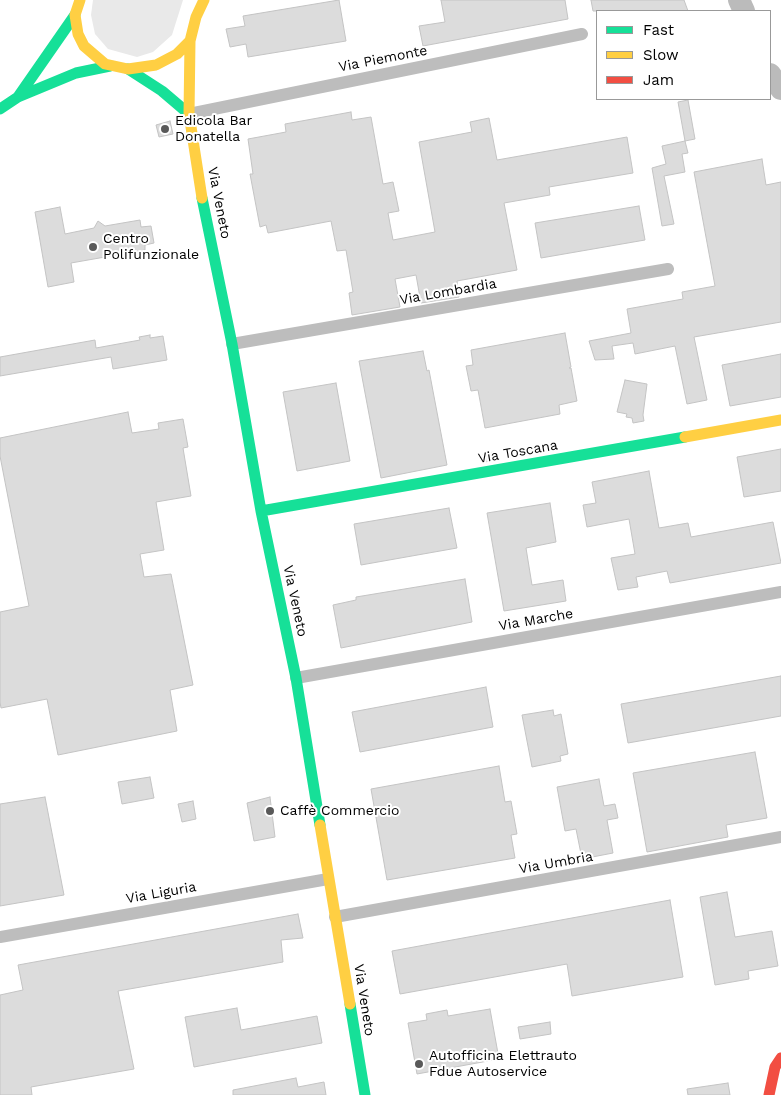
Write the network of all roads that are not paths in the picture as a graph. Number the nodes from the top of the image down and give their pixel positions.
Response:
1 (80, 0) edge
2 (204, 0) edge
3 (75, 15) junction
4 (582, 34) dead end
5 (190, 41) junction
6 (110, 66) junction
7 (128, 70) junction
8 (18, 97) junction
9 (0, 109) edge
10 (189, 114) junction
11 (668, 269) dead end
12 (232, 344) junction
13 (781, 420) edge
14 (261, 511) junction
15 (781, 592) edge
16 (296, 678) junction
17 (781, 837) edge
18 (328, 879) junction
19 (336, 918) junction
20 (0, 937) edge
21 (781, 1058) edge
22 (365, 1095) edge
23 (769, 1095) edge

1 - 3 main road
2 - 5 main road, Via Veneto
3 - 6 main road
3 - 8 main road
4 - 10 street, Via Piemonte
5 - 7 main road
5 - 10 main road, Via Veneto
6 - 7 main road
6 - 8 main road
7 - 10 main road
8 - 9 main road
10 - 12 main road, Via Veneto
11 - 12 street, Via Lombardia
12 - 14 main road, Via Veneto
13 - 14 main road, Via Toscana
14 - 16 main road, Via Veneto
15 - 16 street, Via Marche
16 - 18 main road, Via Veneto
17 - 19 street, Via Umbria
18 - 19 main road, Via Veneto
18 - 20 street, Via Liguria
19 - 22 main road, Via Veneto
21 - 23 main road

